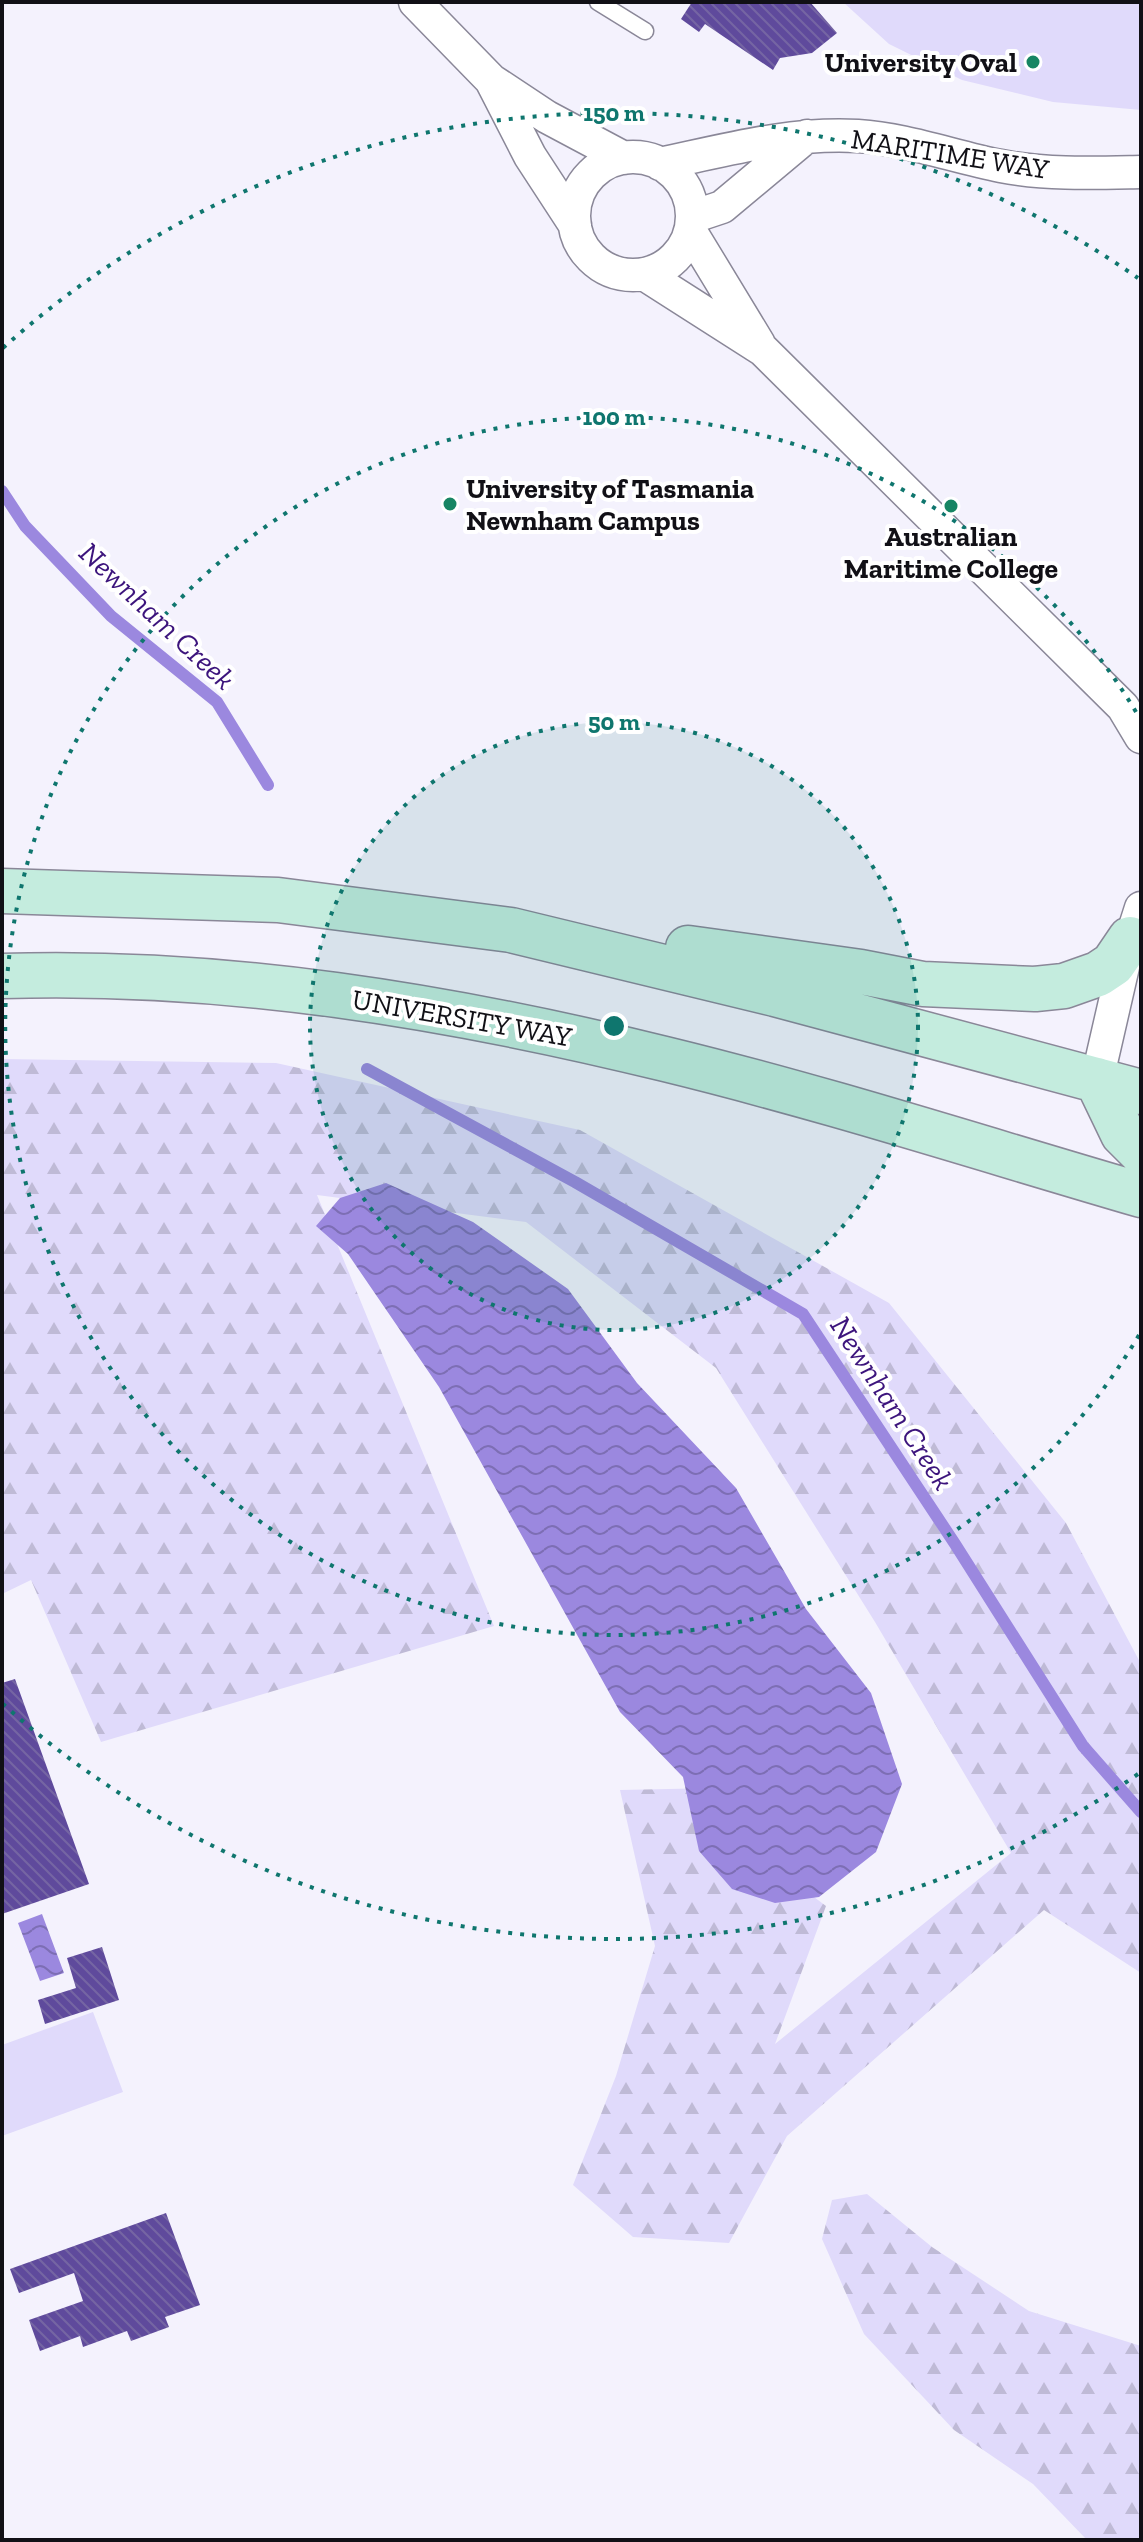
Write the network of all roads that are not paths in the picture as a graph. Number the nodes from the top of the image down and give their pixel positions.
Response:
1 (415, 2) edge
2 (598, 2) edge
3 (645, 31) dead end
4 (491, 80) junction
5 (794, 137) junction
6 (624, 158) junction
7 (660, 164) junction
8 (1141, 172) edge
9 (575, 225) junction
10 (692, 225) junction
11 (644, 274) junction
12 (763, 350) junction
13 (1141, 737) edge
14 (2, 891) edge
15 (1136, 923) edge
16 (511, 930) junction
17 (2, 976) edge
18 (312, 992) junction
19 (2, 1001) edge
20 (1097, 1080) junction
21 (1141, 1092) edge
22 (1141, 1152) edge
23 (1141, 1195) edge

1 - 4 street
2 - 3 lane
4 - 6 street
4 - 9 street
5 - 7 street, MARITIME WAY
5 - 8 street, MARITIME WAY
5 - 10 street
6 - 7 street
6 - 9 street
7 - 10 street
9 - 11 street
10 - 11 street
10 - 12 street
11 - 12 street
12 - 13 street
14 - 16 main road
15 - 16 main road
15 - 20 street
16 - 20 main road
17 - 18 main road, UNIVERSITY WAY
18 - 19 main road
18 - 23 main road, UNIVERSITY WAY
20 - 21 main road
20 - 22 main road

